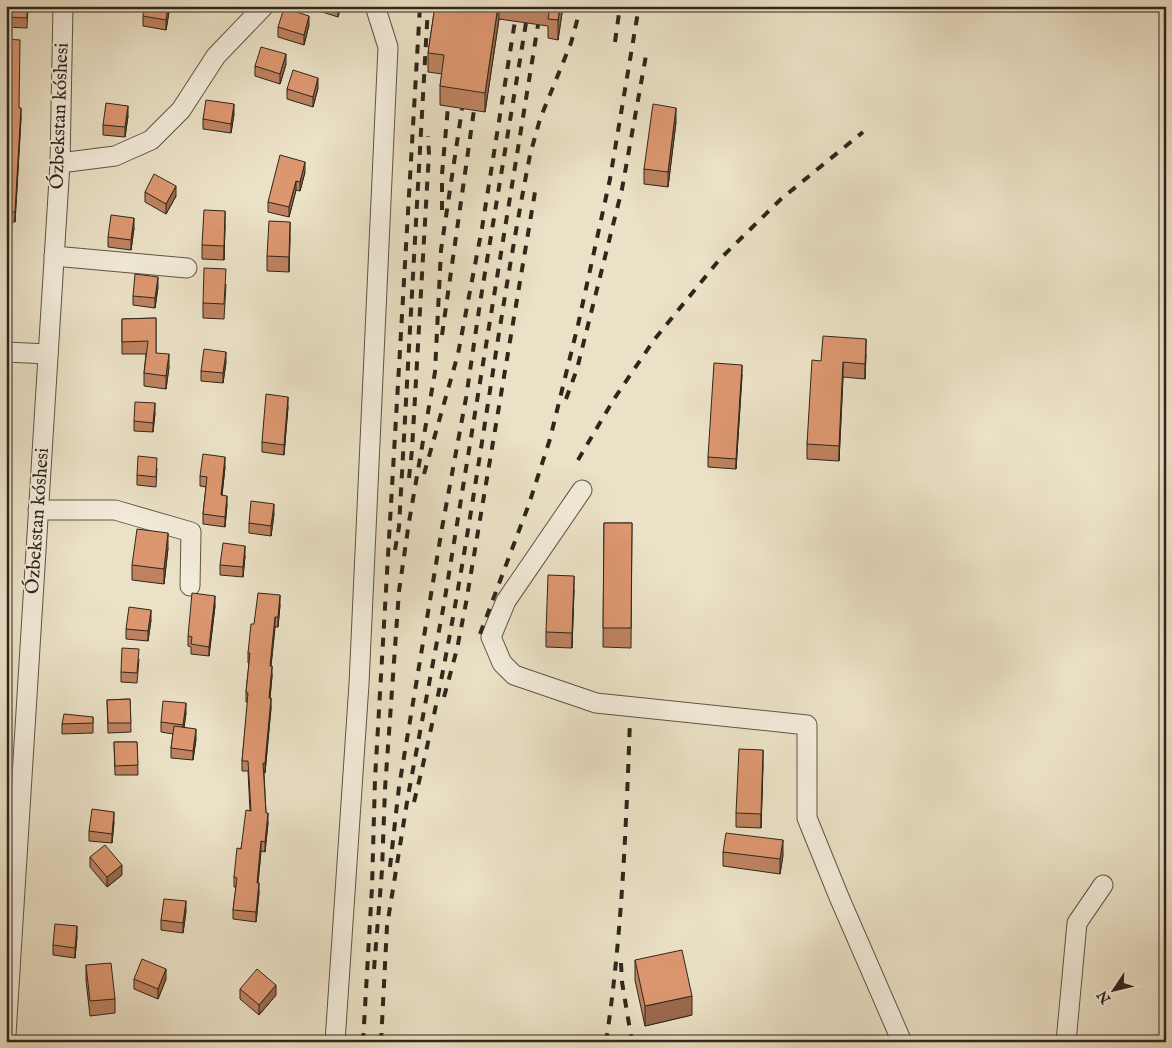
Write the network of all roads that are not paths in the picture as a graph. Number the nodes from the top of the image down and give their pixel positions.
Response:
1 (62, 6) edge
2 (264, 6) edge
3 (375, 6) edge
4 (60, 162) junction
5 (54, 256) junction
6 (187, 268) dead end
7 (6, 352) edge
8 (48, 354) junction
9 (582, 490) dead end
10 (38, 510) junction
11 (190, 586) dead end
12 (1103, 886) dead end
13 (8, 990) edge
14 (6, 1035) edge
15 (335, 1042) edge
16 (902, 1042) edge
17 (1066, 1042) edge

1 - 4 street, Ózbekstan kóshesi
2 - 4 street
3 - 15 street
4 - 5 street, Ózbekstan kóshesi
5 - 6 street
5 - 8 street, Ózbekstan kóshesi
7 - 8 street
8 - 10 street, Ózbekstan kóshesi
9 - 16 street
10 - 11 street
10 - 13 street, Ózbekstan kóshesi
12 - 17 street
13 - 14 street, Ózbekstan kóshesi

